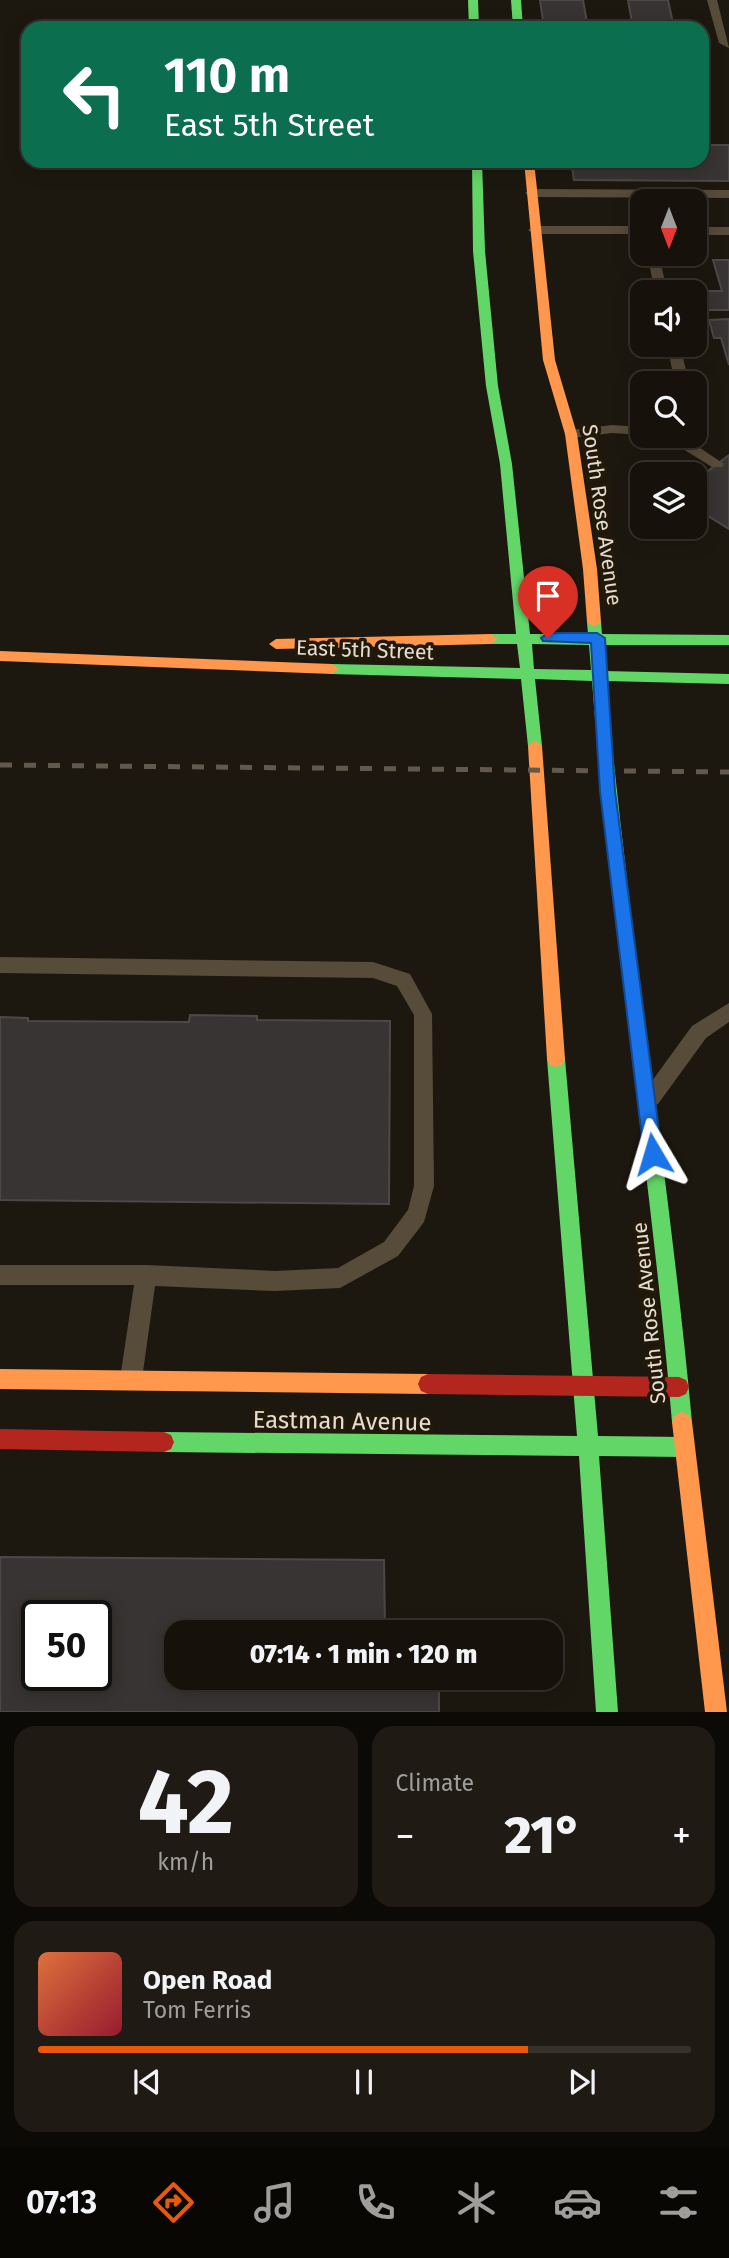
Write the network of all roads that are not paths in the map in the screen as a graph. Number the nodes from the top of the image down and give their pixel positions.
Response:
1 (473, 0) edge
2 (516, 0) edge
3 (712, 0) edge
4 (474, 21) edge
5 (518, 21) edge
6 (729, 45) edge
7 (477, 168) edge
8 (529, 168) edge
9 (531, 193) junction
10 (729, 194) edge
11 (529, 226) junction
12 (630, 230) edge
13 (707, 231) edge
14 (729, 231) edge
15 (630, 430) edge
16 (571, 434) junction
17 (695, 448) edge
18 (717, 464) dead end
19 (524, 638) junction
20 (597, 638) junction
21 (729, 640) edge
22 (258, 644) dead end
23 (177, 646) dead end
24 (0, 653) edge
25 (529, 676) junction
26 (601, 678) junction
27 (729, 679) edge
28 (0, 965) edge
29 (729, 1011) edge
30 (647, 1104) junction
31 (0, 1275) edge
32 (146, 1275) junction
33 (0, 1379) edge
34 (131, 1379) junction
35 (583, 1386) junction
36 (679, 1387) junction
37 (0, 1438) edge
38 (684, 1447) junction
39 (587, 1448) junction
40 (607, 1712) edge
41 (716, 1712) edge

1 - 4 main road
2 - 5 main road
3 - 6 lane
7 - 19 main road
8 - 9 main road, South Rose Avenue
9 - 10 lane
9 - 11 main road, South Rose Avenue
11 - 12 lane
11 - 16 main road, South Rose Avenue
13 - 14 lane
15 - 16 lane
16 - 20 main road, South Rose Avenue
17 - 18 lane
19 - 20 main road, East 5th Street
19 - 22 main road, East 5th Street
19 - 25 main road
20 - 21 main road, East 5th Street
20 - 26 main road, South Rose Avenue
23 - 24 main road, East 5th Street
24 - 25 main road, East 5th Street
25 - 26 main road, East 5th Street
25 - 35 main road
26 - 27 main road, East 5th Street
26 - 30 main road, South Rose Avenue
28 - 32 lane
29 - 30 lane
30 - 36 main road, South Rose Avenue
31 - 32 lane
32 - 34 lane
33 - 34 main road, Eastman Avenue
34 - 35 main road, Eastman Avenue
35 - 36 main road, Eastman Avenue
35 - 39 main road
36 - 38 main road, South Rose Avenue
37 - 39 main road, Eastman Avenue
38 - 39 main road, Eastman Avenue
38 - 41 main road, South Rose Avenue
39 - 40 main road

